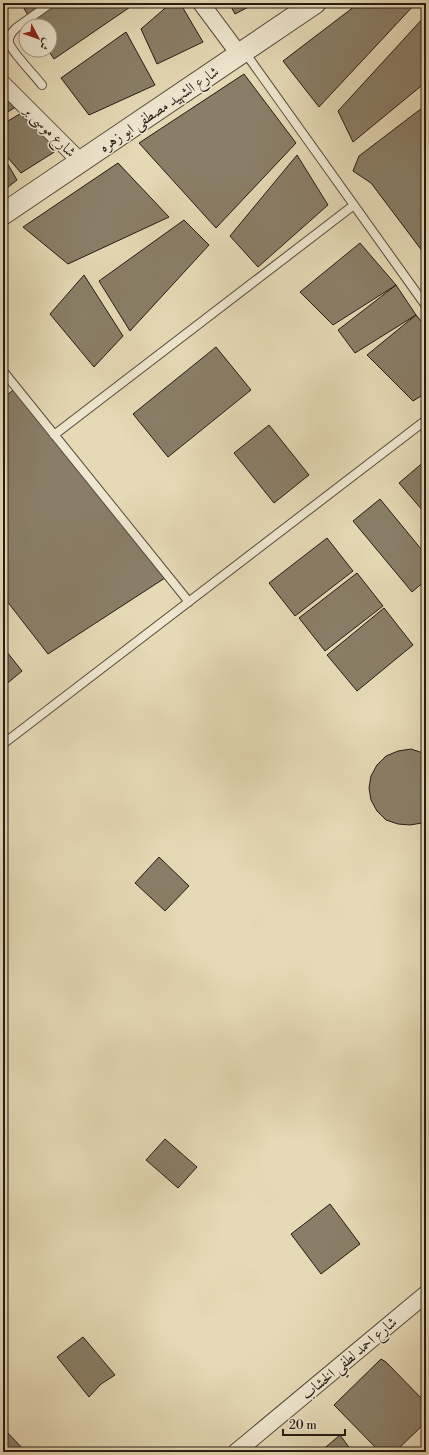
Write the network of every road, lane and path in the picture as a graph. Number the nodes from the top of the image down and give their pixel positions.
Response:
1 (51, 3) edge
2 (201, 3) edge
3 (315, 3) edge
4 (242, 53) junction
5 (3, 84) edge
6 (42, 85) dead end
7 (81, 162) junction
8 (354, 205) junction
9 (3, 214) edge
10 (426, 306) edge
11 (3, 371) edge
12 (426, 420) edge
13 (54, 435) junction
14 (189, 602) junction
15 (3, 744) edge
16 (426, 1294) edge
17 (236, 1452) edge

1 - 6 lane
2 - 4 street
3 - 4 street, شارع الشهيد مصطفى ابو زهره
4 - 7 street, شارع الشهيد مصطفى ابو زهره
4 - 8 lane
5 - 7 street, شارع موسى بر
7 - 9 street, شارع الشهيد مصطفى ابو زهره
8 - 10 lane
8 - 13 lane
11 - 13 lane
12 - 14 lane
13 - 14 lane
14 - 15 lane
16 - 17 street, شارع احمد لطفي الخشاب

